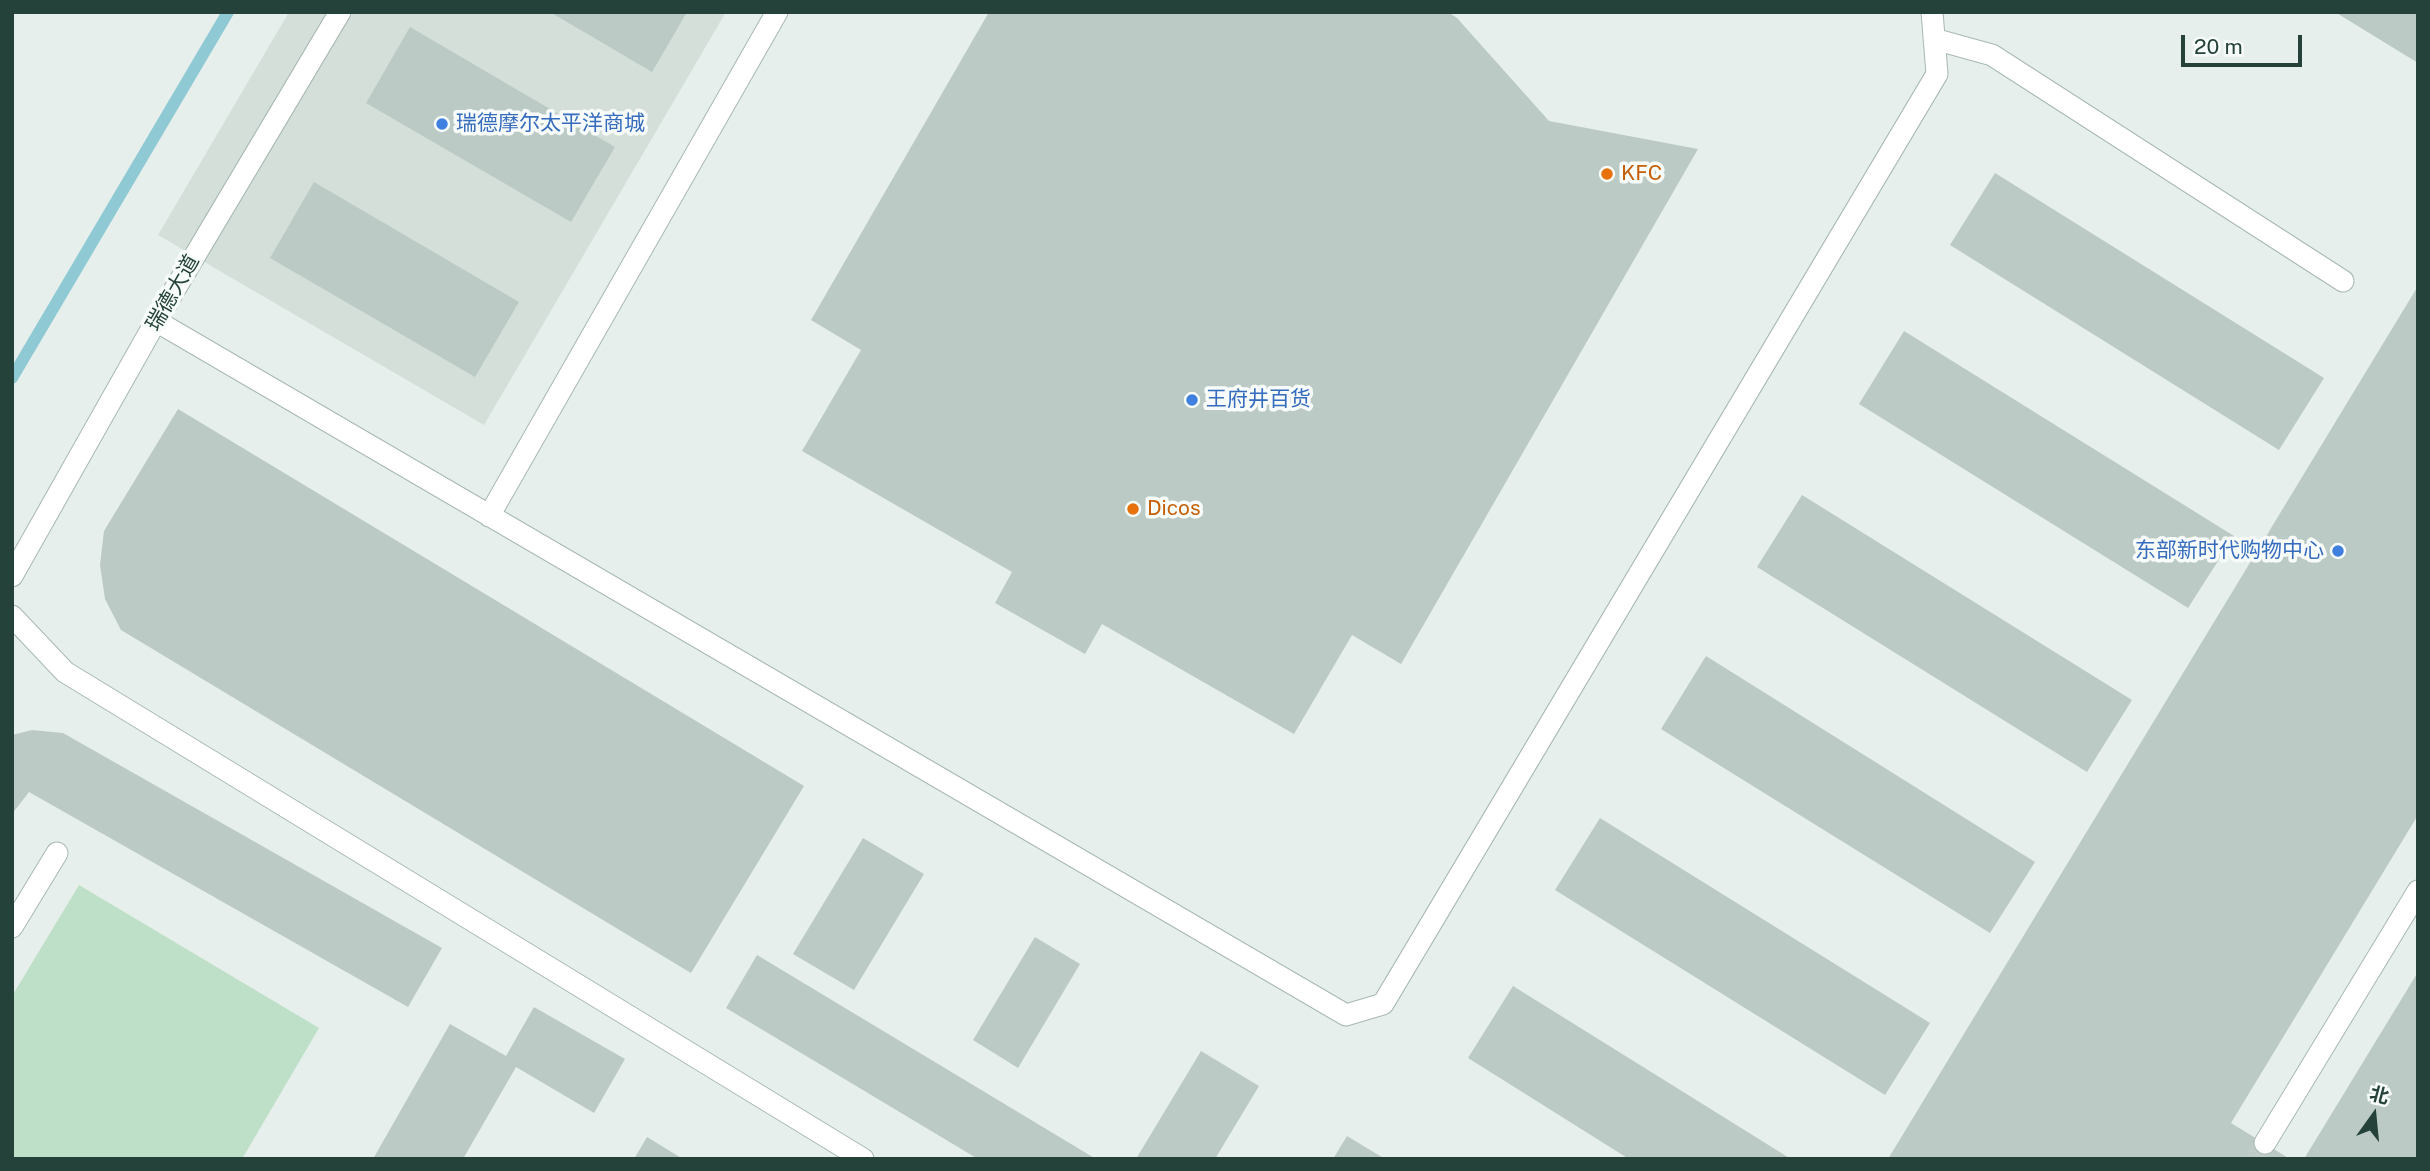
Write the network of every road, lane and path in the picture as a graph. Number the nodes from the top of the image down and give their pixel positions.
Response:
1 (340, 12) edge
2 (777, 12) edge
3 (1932, 12) edge
4 (1934, 40) junction
5 (2343, 281) dead end
6 (156, 321) junction
7 (489, 516) junction
8 (12, 576) edge
9 (12, 616) edge
10 (57, 853) dead end
11 (2418, 891) edge
12 (12, 927) edge
13 (2265, 1143) tunnel mouth
14 (863, 1159) edge

1 - 6 street, 瑞德大道
2 - 7 street
3 - 4 street
4 - 5 street
4 - 7 street
6 - 7 street
6 - 8 street, 瑞德大道
9 - 14 street
10 - 12 street
11 - 13 street

